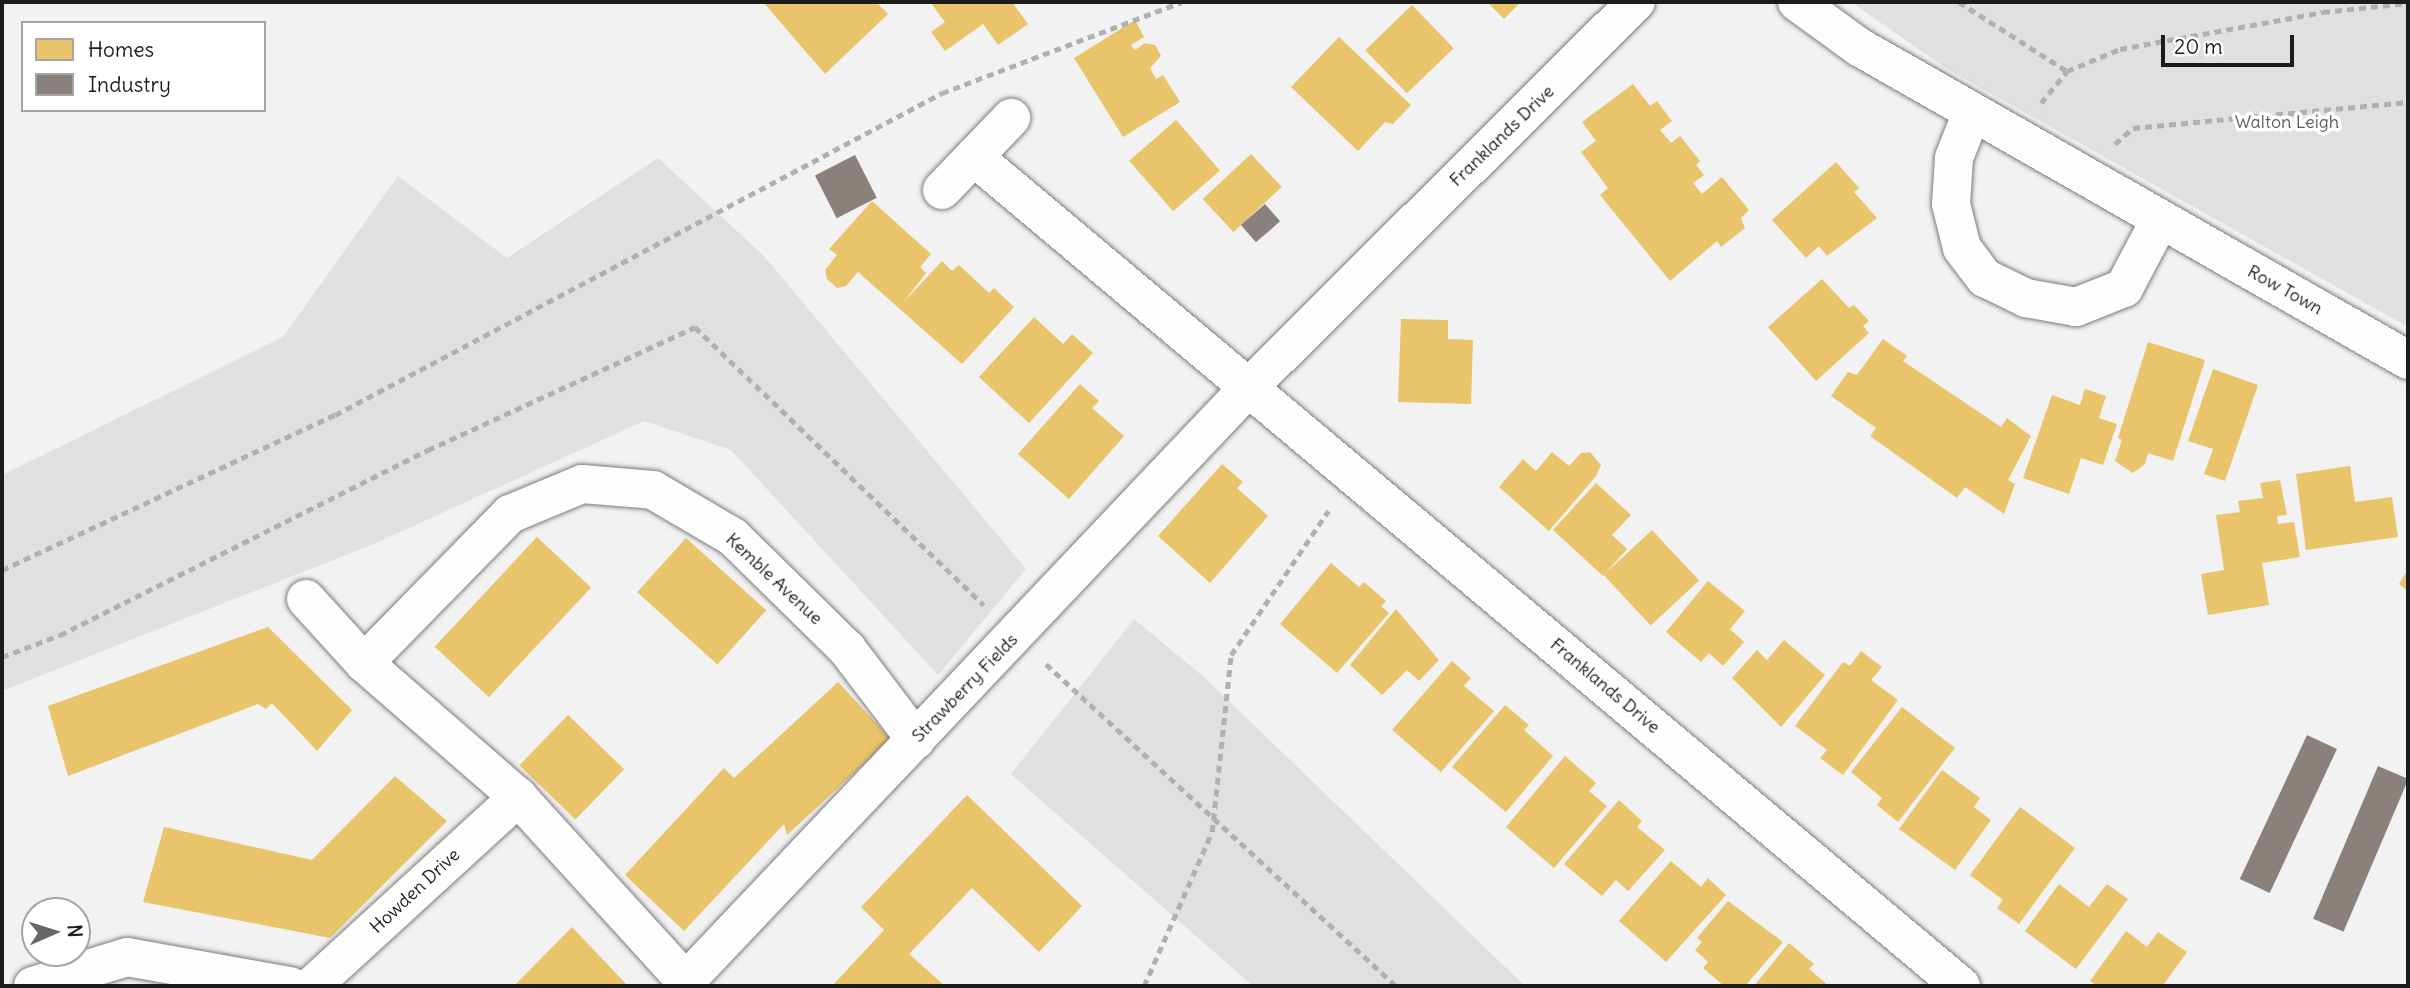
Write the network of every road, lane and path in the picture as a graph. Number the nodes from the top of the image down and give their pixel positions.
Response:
1 (1181, 2) edge
2 (1636, 2) edge
3 (1797, 2) edge
4 (1959, 2) edge
5 (2408, 3) edge
6 (2067, 71) junction
7 (2408, 102) edge
8 (1972, 112) junction
9 (1011, 118) dead end
10 (2013, 136) junction
11 (974, 157) junction
12 (2079, 174) junction
13 (942, 190) dead end
14 (2161, 220) junction
15 (2408, 360) edge
16 (1248, 388) junction
17 (1354, 477) junction
18 (2, 570) edge
19 (306, 598) dead end
20 (364, 663) junction
21 (916, 740) junction
22 (518, 797) junction
23 (687, 984) edge
24 (33, 986) edge
25 (290, 986) edge
26 (312, 986) edge
27 (1144, 986) edge
28 (1961, 986) edge

1 - 18 path
2 - 16 street, Franklands Drive
3 - 8 street, Row Town
4 - 6 path
5 - 6 path
6 - 10 path
7 - 12 path
8 - 10 street, Row Town
8 - 14 street
9 - 11 street
10 - 12 street, Row Town
11 - 13 street
11 - 16 street, Franklands Drive
12 - 14 street, Row Town
14 - 15 street, Row Town
16 - 17 street, Franklands Drive
16 - 21 street, Strawberry Fields
17 - 27 path
17 - 28 street, Franklands Drive
19 - 20 street
20 - 21 street, Kemble Avenue
20 - 22 street
21 - 23 street, Strawberry Fields
22 - 23 street
22 - 26 street, Howden Drive
24 - 25 street

